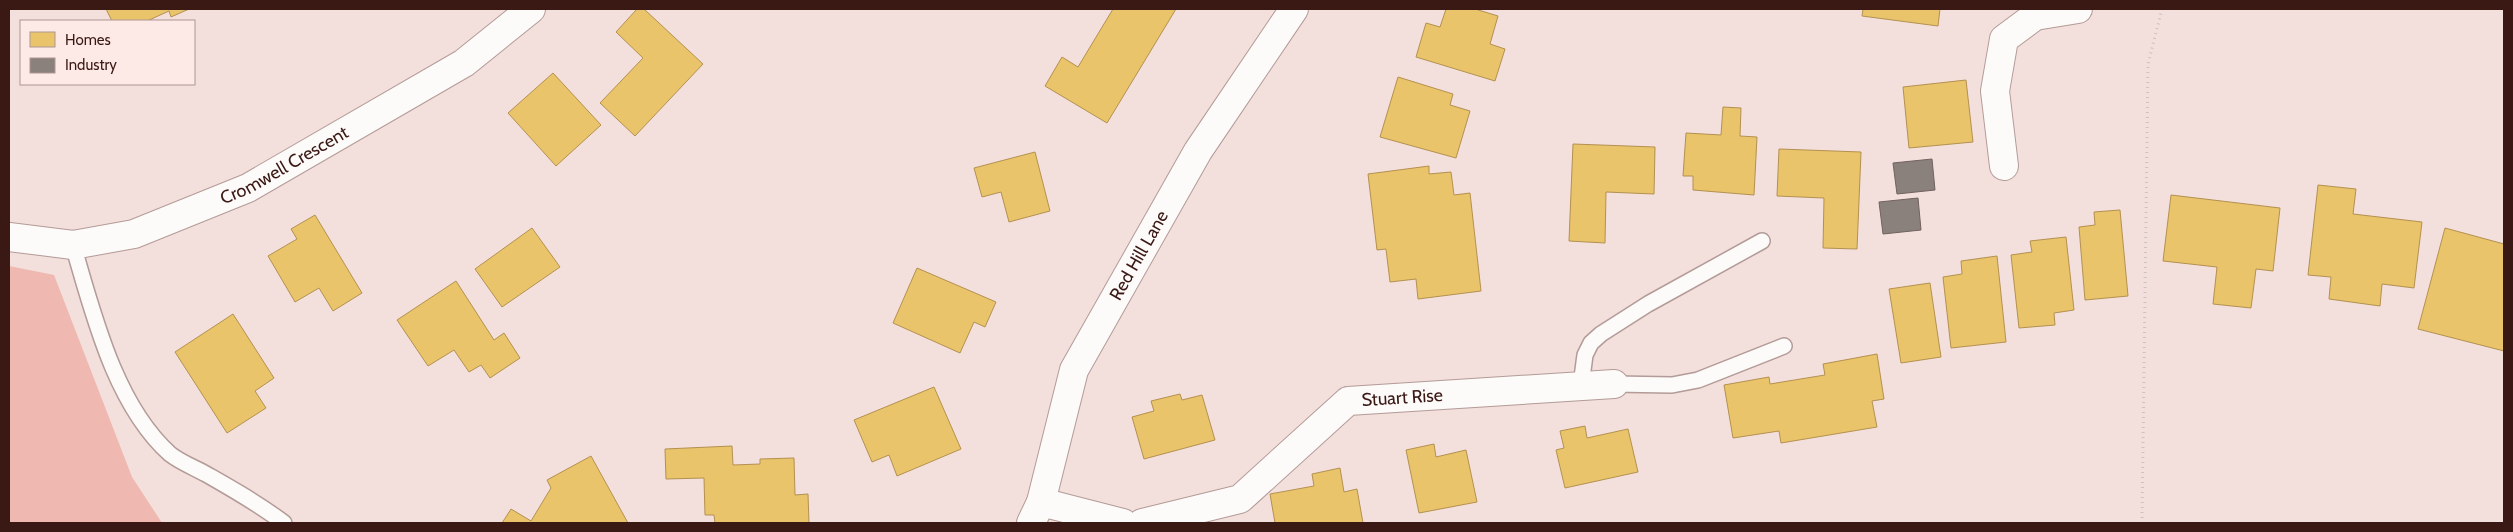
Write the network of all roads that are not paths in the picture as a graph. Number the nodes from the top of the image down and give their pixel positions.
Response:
1 (531, 9) edge
2 (1294, 9) edge
3 (2078, 9) edge
4 (2004, 166) dead end
5 (9, 237) edge
6 (1762, 241) dead end
7 (73, 245) junction
8 (1784, 346) dead end
9 (1614, 384) joint
10 (1582, 385) junction
11 (1036, 512) edge
12 (284, 523) edge
13 (1123, 523) edge
14 (1142, 523) edge

1 - 7 street, Cromwell Crescent
2 - 11 street, Red Hill Lane
3 - 4 street
5 - 7 street, Cromwell Crescent
6 - 10 lane
7 - 12 lane
8 - 9 lane
9 - 10 street, Stuart Rise
10 - 14 street, Stuart Rise
11 - 13 street

